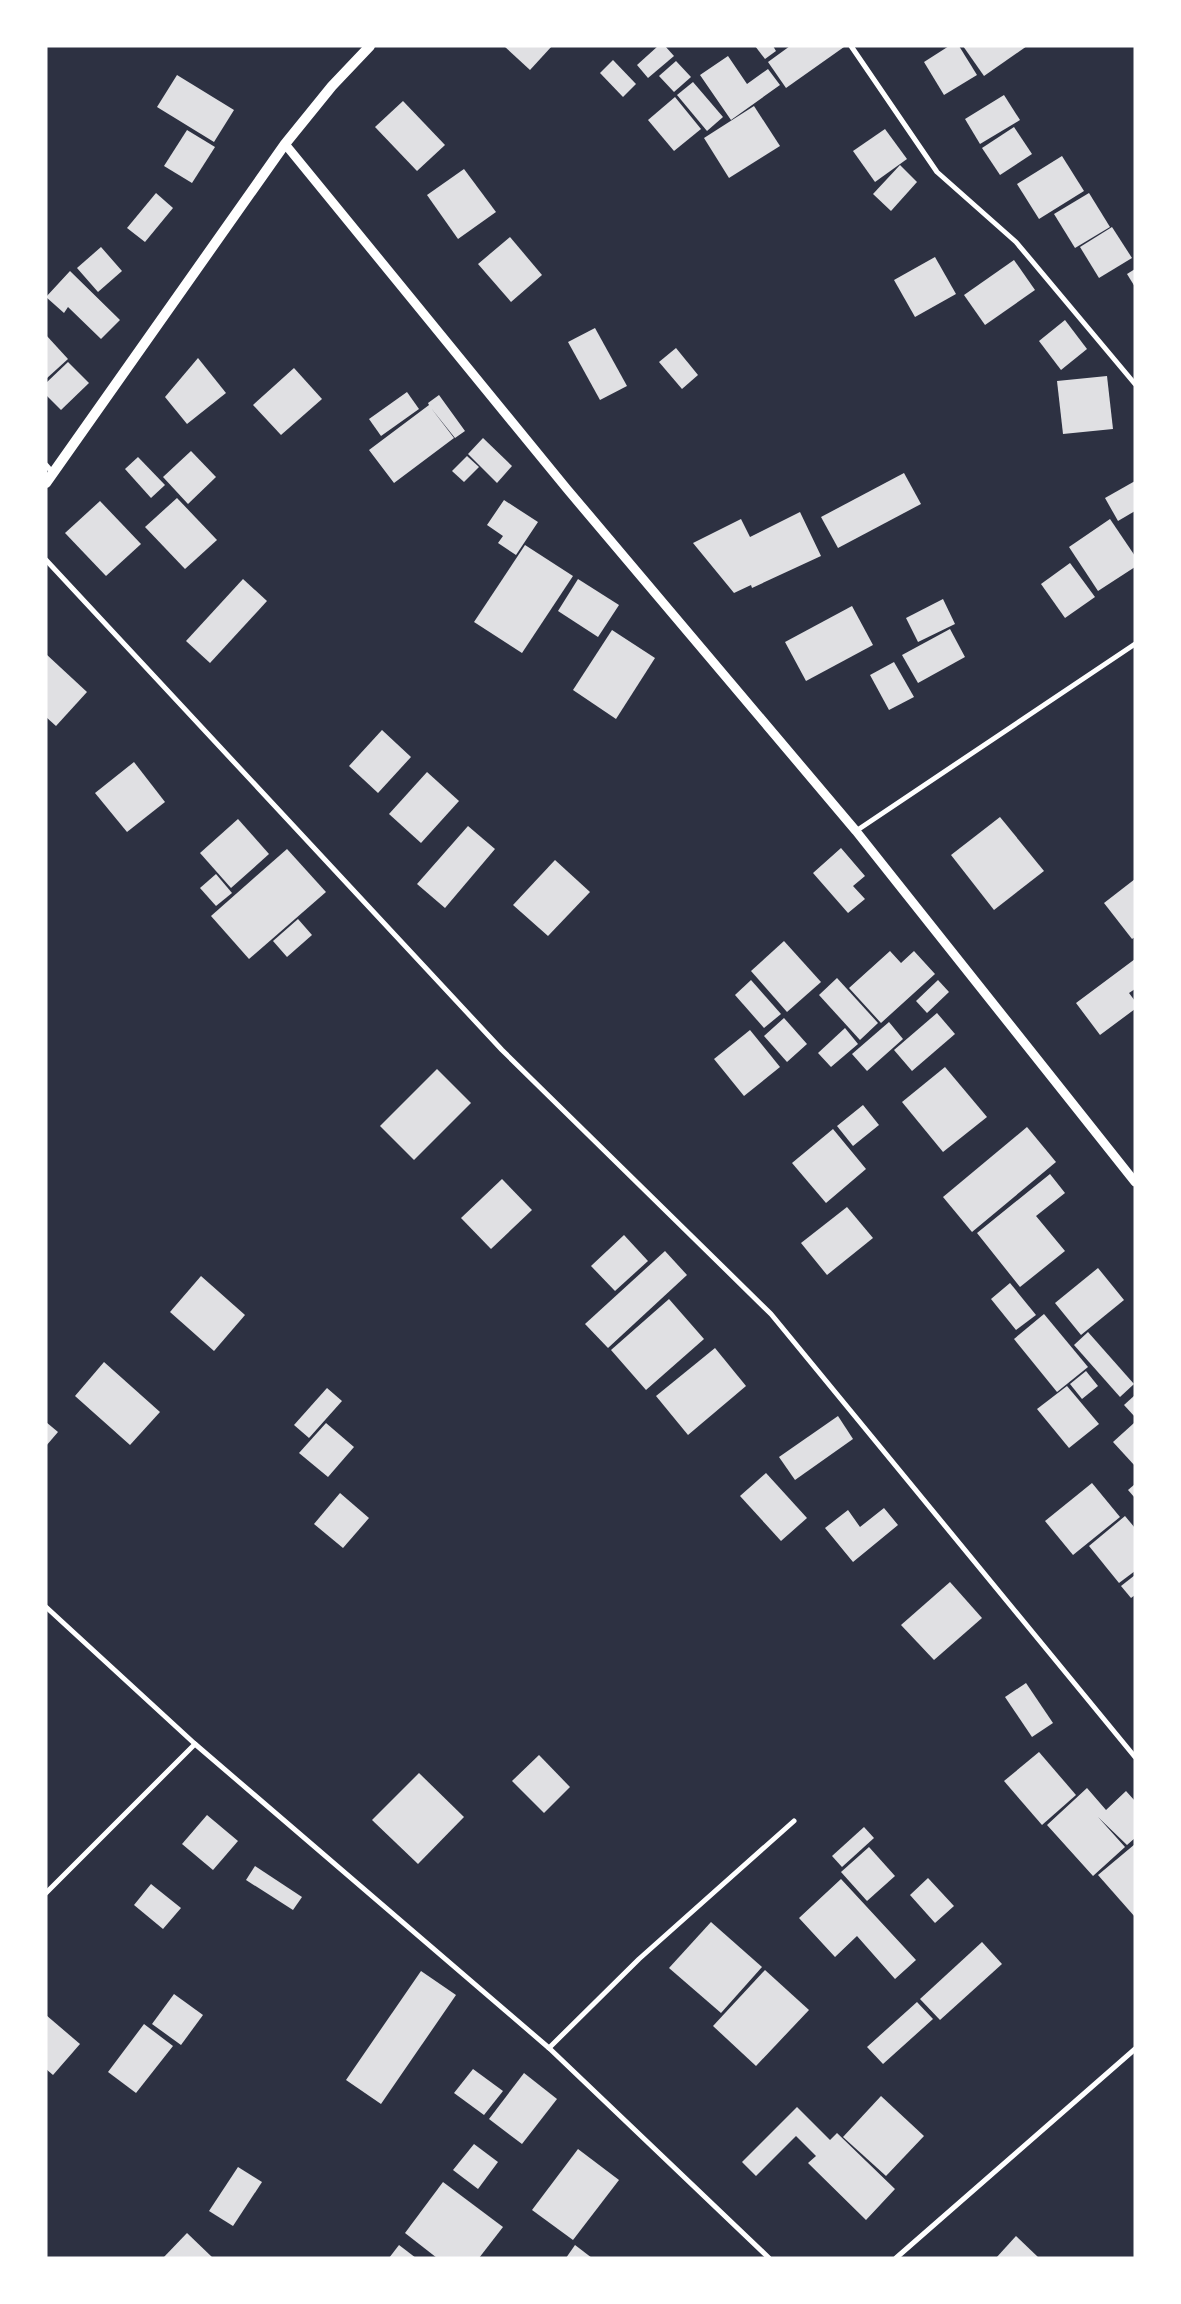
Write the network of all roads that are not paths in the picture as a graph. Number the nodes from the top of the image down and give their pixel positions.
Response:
1 (370, 46) edge
2 (851, 46) edge
3 (285, 144) junction
4 (1135, 384) edge
5 (50, 469) edge
6 (46, 483) edge
7 (46, 560) edge
8 (1135, 644) edge
9 (856, 830) junction
10 (1135, 1182) edge
11 (46, 1607) edge
12 (195, 1744) junction
13 (1135, 1757) edge
14 (794, 1821) dead end
15 (46, 1892) edge
16 (549, 2048) junction
17 (1135, 2049) edge
18 (769, 2258) edge
19 (896, 2258) edge

1 - 3 main road
2 - 4 street
3 - 5 main road
3 - 9 street
5 - 6 main road
7 - 13 street
8 - 9 street
9 - 10 street
11 - 12 street
12 - 15 street
12 - 16 street
14 - 16 street
16 - 18 street
17 - 19 street

